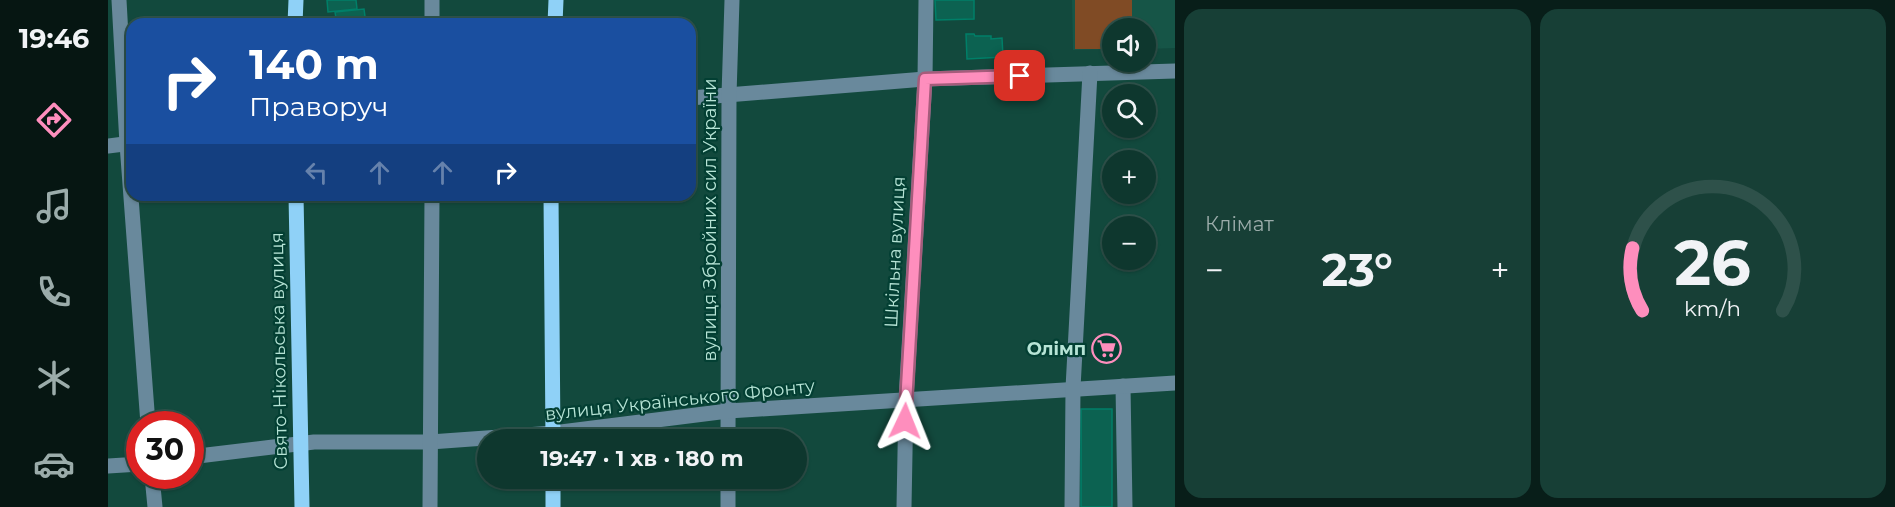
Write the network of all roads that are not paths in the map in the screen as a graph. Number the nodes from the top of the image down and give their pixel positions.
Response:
1 (119, 0) edge
2 (296, 0) edge
3 (432, 0) edge
4 (556, 0) edge
5 (732, 0) edge
6 (926, 0) edge
7 (295, 18) edge
8 (432, 18) edge
9 (555, 18) edge
10 (1175, 71) edge
11 (1090, 73) junction
12 (925, 79) junction
13 (729, 94) junction
14 (696, 97) edge
15 (126, 100) edge
16 (126, 143) edge
17 (108, 146) edge
18 (133, 201) edge
19 (296, 201) edge
20 (432, 201) edge
21 (551, 201) edge
22 (1175, 383) edge
23 (1123, 386) junction
24 (1073, 388) junction
25 (906, 399) junction
26 (147, 411) edge
27 (728, 411) junction
28 (553, 429) edge
29 (602, 429) edge
30 (728, 429) edge
31 (477, 440) edge
32 (430, 442) junction
33 (300, 443) junction
34 (204, 455) edge
35 (126, 465) edge
36 (108, 466) edge
37 (153, 489) edge
38 (553, 489) edge
39 (728, 489) edge
40 (155, 507) edge
41 (302, 507) edge
42 (430, 507) edge
43 (553, 507) edge
44 (728, 507) edge
45 (904, 507) edge
46 (1072, 507) edge
47 (1125, 507) edge

1 - 15 street
2 - 7 main road
3 - 8 street
4 - 9 main road
5 - 13 street, вулиця Збройних сил України
6 - 12 street, Шкільна вулиця
10 - 11 street
11 - 12 street
11 - 24 street
12 - 13 street
12 - 25 street, Шкільна вулиця
13 - 14 street
13 - 27 street, вулиця Збройних сил України
16 - 17 street
18 - 26 street
19 - 33 main road, Свято-Нікольська вулиця
20 - 32 street
21 - 28 main road
22 - 23 street, вулиця Українського Фронту
23 - 24 street, вулиця Українського Фронту
23 - 47 street
24 - 25 street, вулиця Українського Фронту
24 - 46 street
25 - 27 street, вулиця Українського Фронту
25 - 45 street, Шкільна вулиця
27 - 29 street, вулиця Українського Фронту
27 - 30 street, вулиця Збройних сил України
31 - 32 street, вулиця Українського Фронту
32 - 33 street, вулиця Українського Фронту
32 - 42 street
33 - 34 street, вулиця Українського Фронту
33 - 41 main road, Свято-Нікольська вулиця
35 - 36 street
37 - 40 street
38 - 43 main road
39 - 44 street

